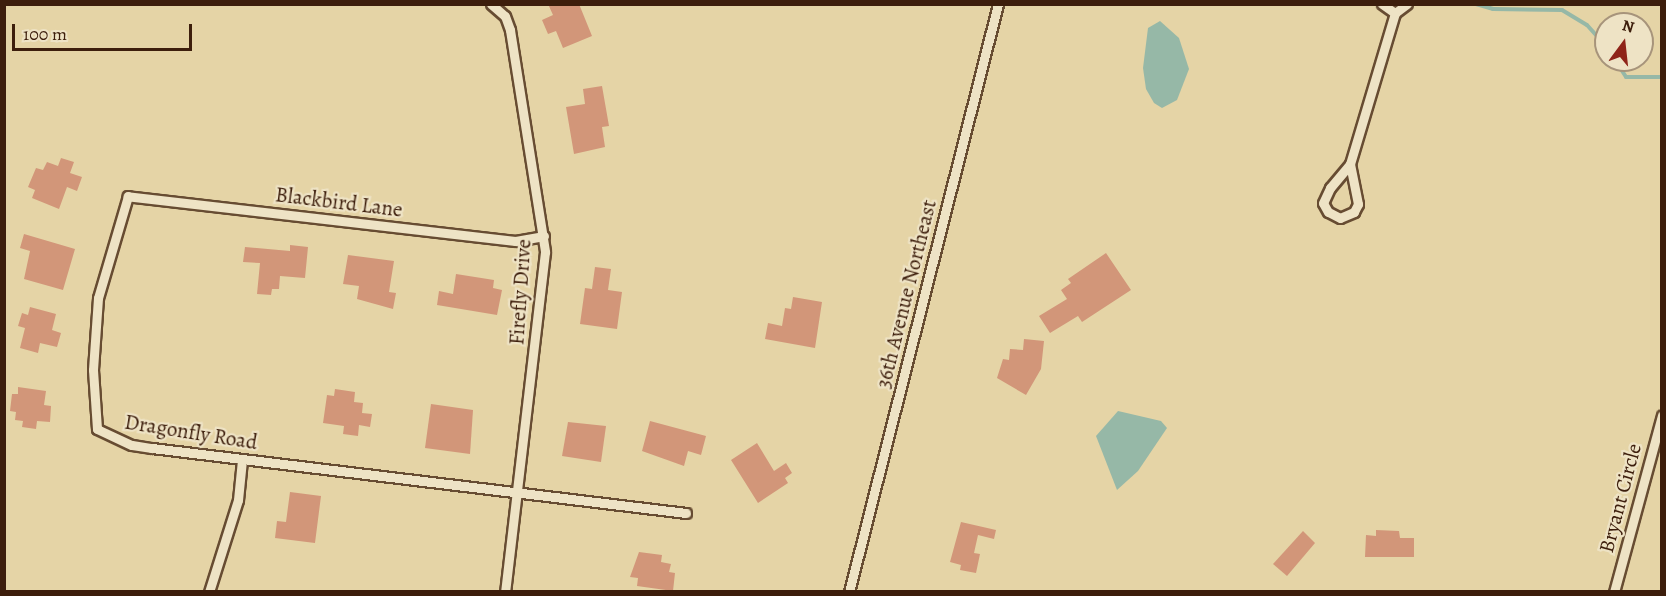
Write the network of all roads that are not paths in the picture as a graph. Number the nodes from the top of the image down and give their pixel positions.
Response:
1 (491, 4) edge
2 (998, 4) edge
3 (1382, 4) edge
4 (1407, 4) edge
5 (1395, 13) junction
6 (1350, 164) junction
7 (128, 196) joint
8 (544, 236) junction
9 (1662, 415) edge
10 (242, 460) junction
11 (518, 493) junction
12 (686, 513) dead end
13 (209, 591) edge
14 (505, 591) edge
15 (849, 591) edge
16 (1614, 591) edge

1 - 8 street, Firefly Drive
2 - 15 street, 36th Avenue Northeast
3 - 5 street
4 - 5 street
5 - 6 street
6 - 6 street
7 - 8 street, Blackbird Lane
7 - 10 street, Dragonfly Road
8 - 11 street, Firefly Drive
9 - 16 street, Bryant Circle
10 - 11 street, Dragonfly Road
10 - 13 street
11 - 12 street, Dragonfly Road
11 - 14 street, Firefly Drive

